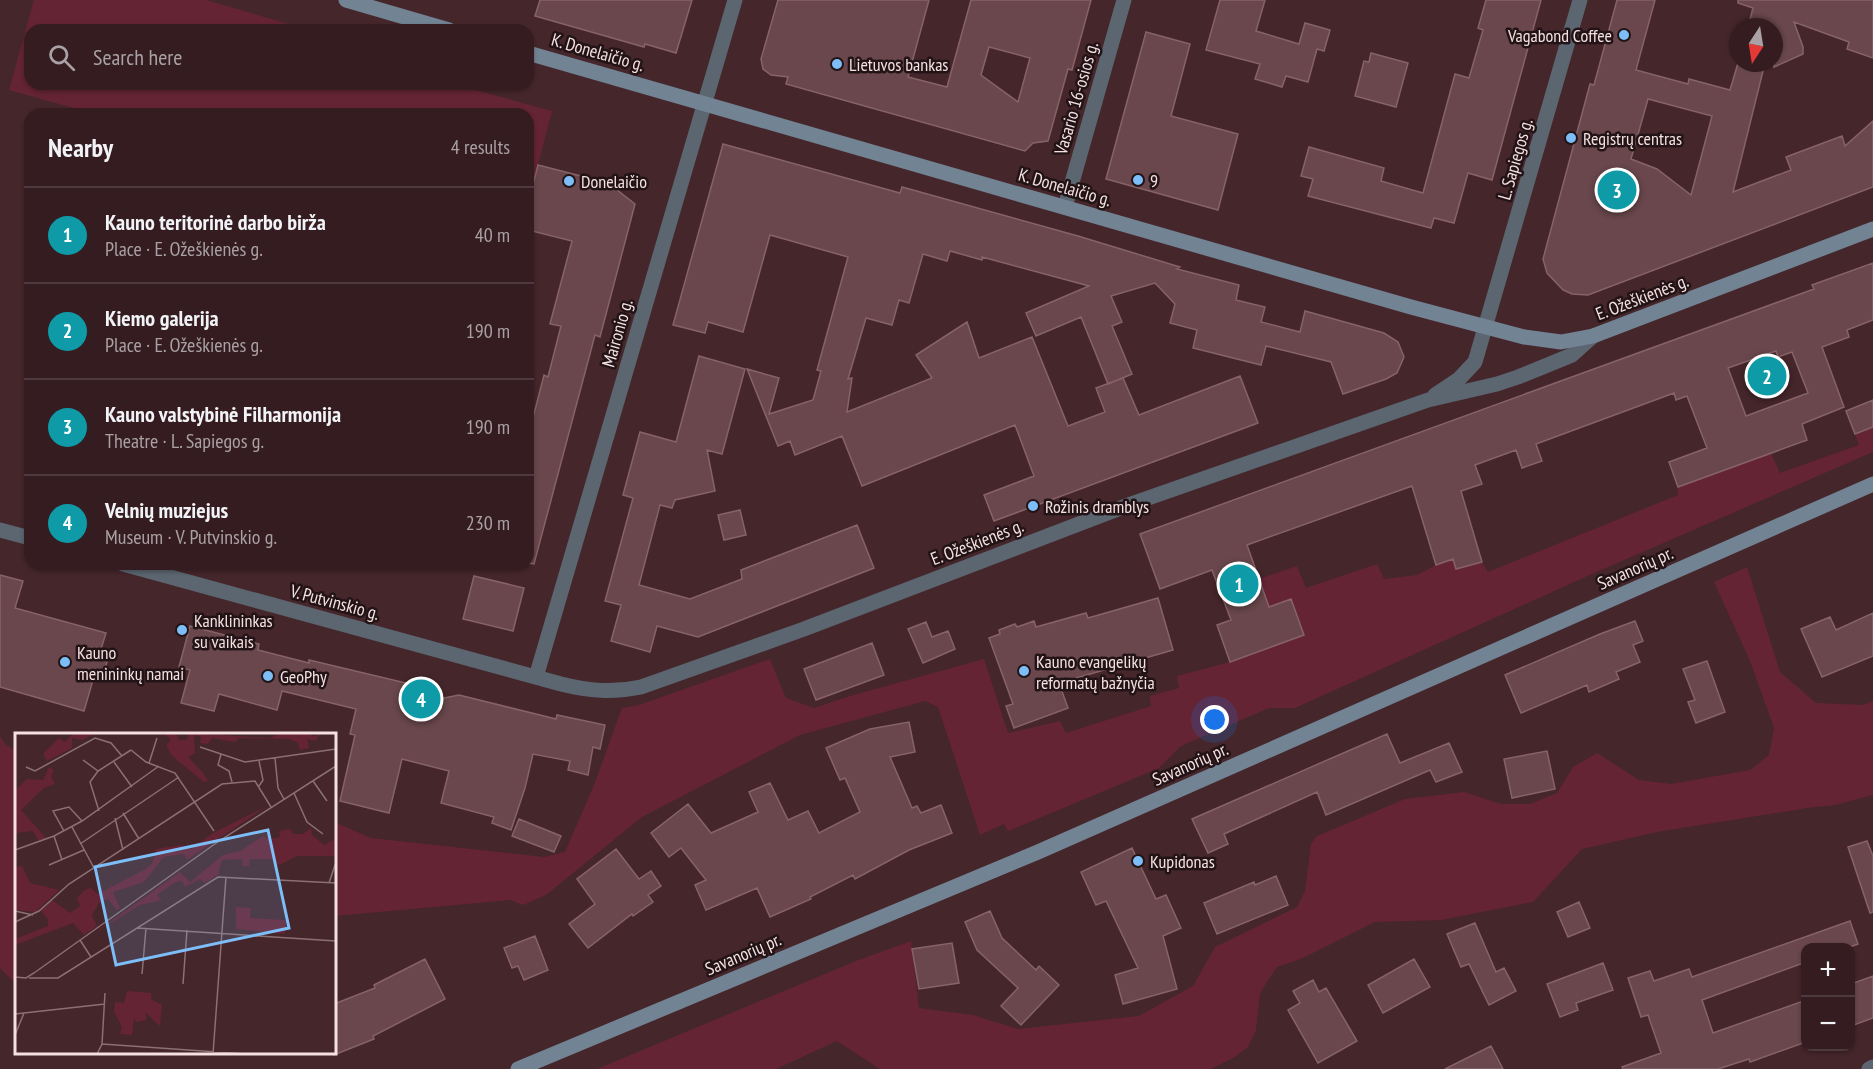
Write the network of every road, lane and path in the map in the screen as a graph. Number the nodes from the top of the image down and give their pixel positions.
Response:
1 (346, 0) edge
2 (735, 0) edge
3 (1124, 0) edge
4 (1580, 0) edge
5 (428, 24) edge
6 (534, 55) edge
7 (705, 104) junction
8 (1065, 207) junction
9 (1873, 229) edge
10 (1487, 328) junction
11 (1593, 336) junction
12 (1428, 400) junction
13 (1873, 484) edge
14 (0, 530) edge
15 (24, 536) edge
16 (145, 570) edge
17 (536, 678) junction
18 (1873, 1067) edge
19 (518, 1069) edge
20 (1869, 1069) edge

1 - 5 street
2 - 7 street, Maironio g.
3 - 8 street, Vasario 16-osios g.
4 - 10 street, L. Sapiegos g.
6 - 7 street, K. Donelaičio g.
7 - 8 street, K. Donelaičio g.
7 - 17 street, Maironio g.
8 - 10 street, K. Donelaičio g.
9 - 11 street, E. Ožeškienės g.
10 - 11 street, K. Donelaičio g.
10 - 12 street, E. Ožeškienės g.
11 - 12 street, E. Ožeškienės g.
12 - 17 street, E. Ožeškienės g.
13 - 19 street, Savanorių pr.
14 - 15 street
16 - 17 street, V. Putvinskio g.
18 - 20 street

